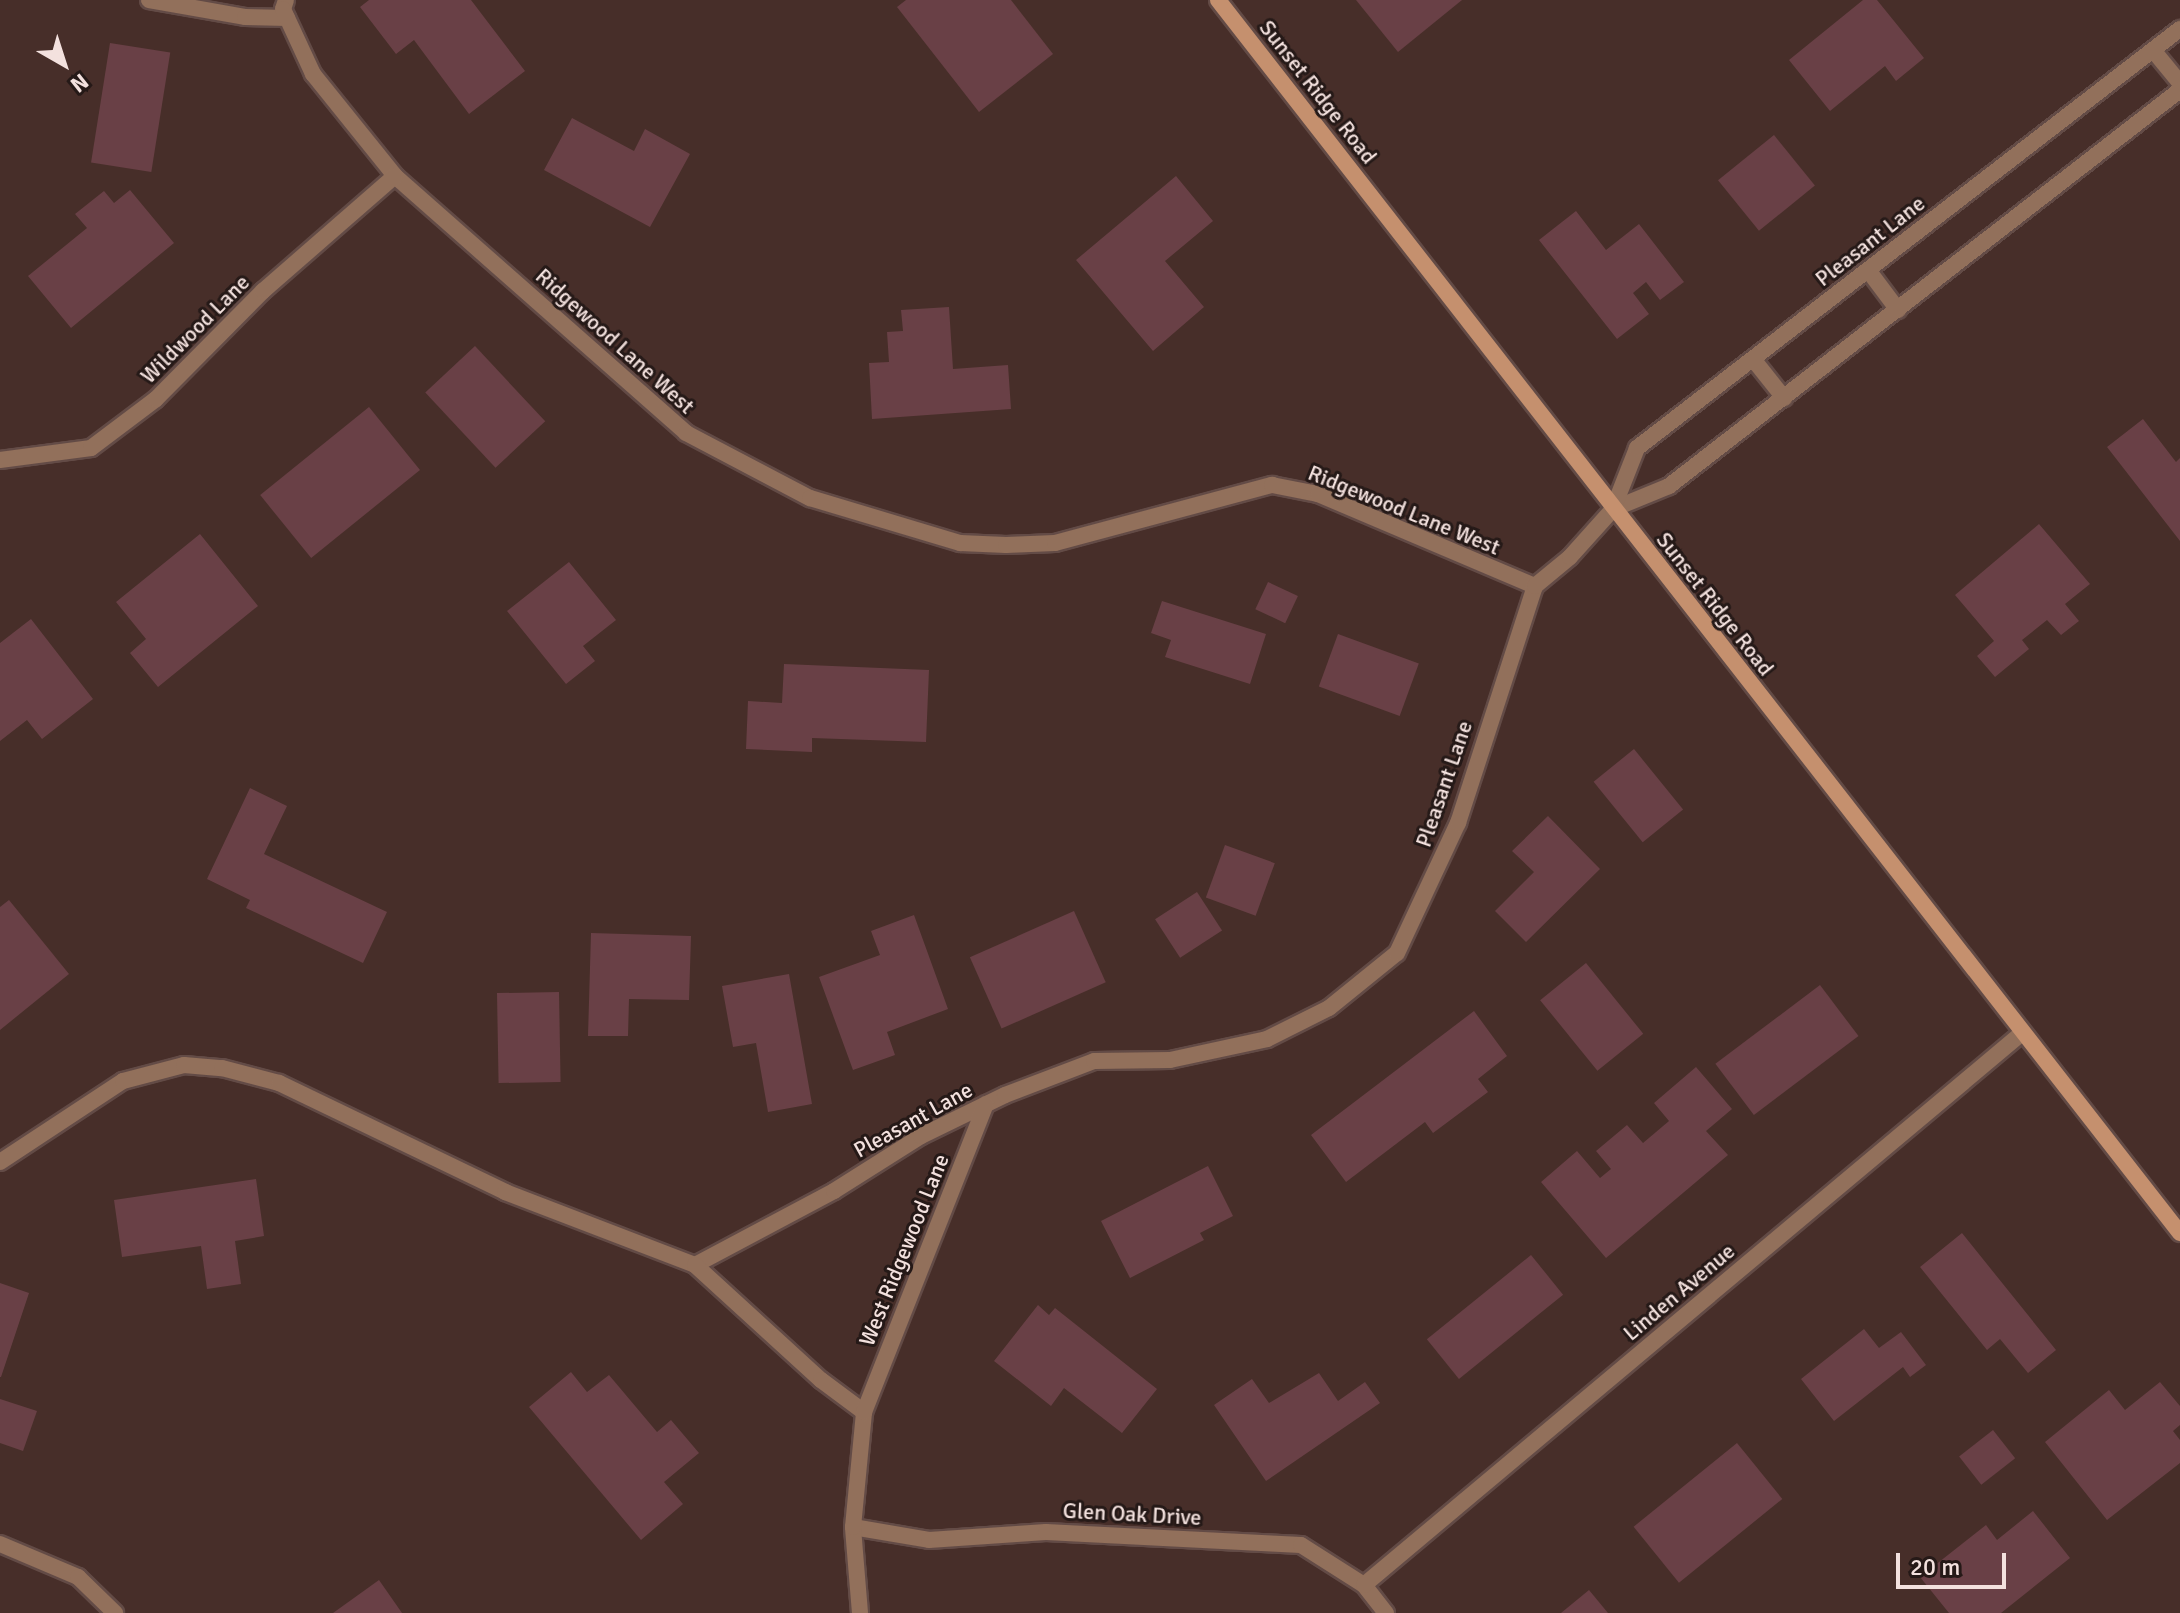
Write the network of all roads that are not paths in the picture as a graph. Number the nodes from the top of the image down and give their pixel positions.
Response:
1 (149, 0) edge
2 (286, 0) edge
3 (1218, 0) edge
4 (287, 18) junction
5 (2180, 29) edge
6 (2153, 50) junction
7 (2180, 83) edge
8 (2180, 90) edge
9 (395, 176) junction
10 (1868, 270) junction
11 (1898, 310) junction
12 (1753, 359) junction
13 (1784, 398) junction
14 (0, 460) edge
15 (1613, 509) junction
16 (1535, 586) junction
17 (2022, 1033) junction
18 (986, 1104) junction
19 (0, 1162) edge
20 (2180, 1233) edge
21 (695, 1265) junction
22 (864, 1412) junction
23 (853, 1527) junction
24 (0, 1544) edge
25 (1364, 1585) junction
26 (115, 1613) edge
27 (860, 1613) edge
28 (1386, 1613) edge

1 - 4 street
2 - 4 street, Ridgewood Lane West
3 - 15 street, Sunset Ridge Road
4 - 9 street, Ridgewood Lane West
5 - 6 street, Pleasant Lane
6 - 7 street
6 - 10 street, Pleasant Lane
8 - 11 street, Pleasant Lane
9 - 14 street, Wildwood Lane
9 - 16 street, Ridgewood Lane West
10 - 11 street
10 - 12 street, Pleasant Lane
11 - 13 street, Pleasant Lane
12 - 13 street
12 - 15 street, Pleasant Lane
13 - 15 street, Pleasant Lane
15 - 16 street, Pleasant Lane
15 - 17 street, Sunset Ridge Road
16 - 18 street, Pleasant Lane
17 - 20 street, Sunset Ridge Road
17 - 25 street, Linden Avenue
18 - 21 street, Pleasant Lane
18 - 22 street, West Ridgewood Lane
19 - 21 street
21 - 22 street
22 - 23 street, West Ridgewood Lane
23 - 25 street, Glen Oak Drive
23 - 27 street, West Ridgewood Lane
24 - 26 street
25 - 28 street, Glen Oak Drive

